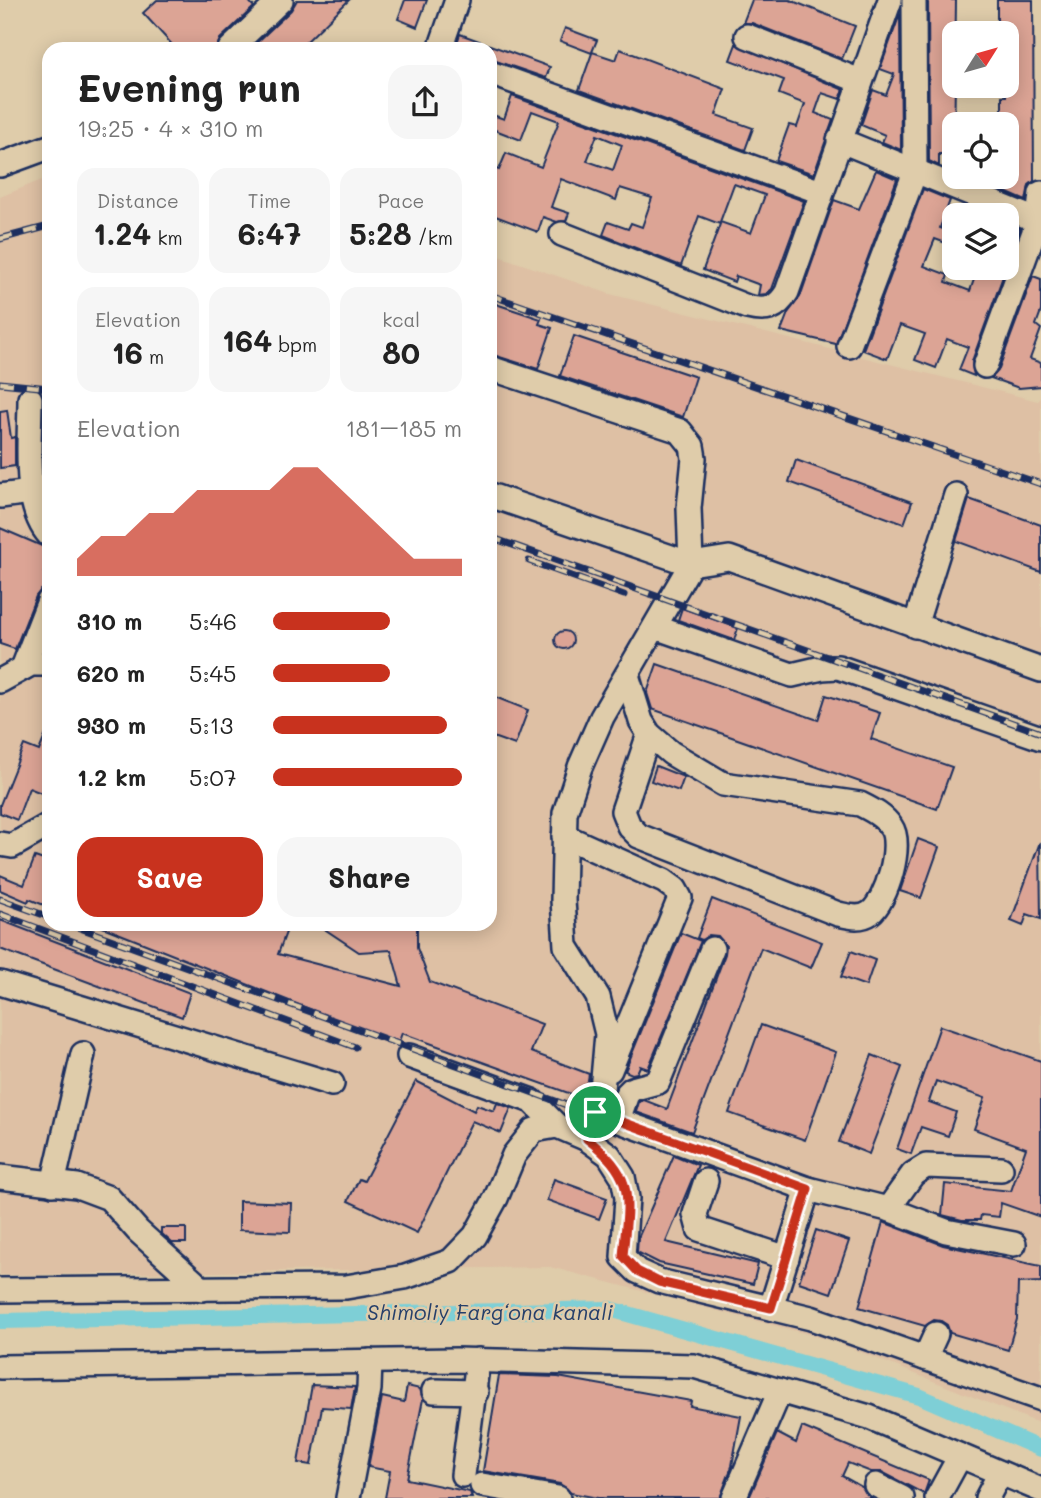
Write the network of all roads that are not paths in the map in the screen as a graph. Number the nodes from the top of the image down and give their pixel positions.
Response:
1 (281, 0) edge
2 (457, 0) edge
3 (890, 0) edge
4 (914, 0) edge
5 (747, 36) dead end
6 (237, 42) edge
7 (442, 42) edge
8 (497, 76) edge
9 (860, 81) junction
10 (839, 140) junction
11 (42, 150) edge
12 (0, 165) edge
13 (915, 172) junction
14 (821, 192) junction
15 (1041, 193) edge
16 (1040, 221) edge
17 (562, 234) dead end
18 (849, 346) dead end
19 (985, 366) dead end
20 (497, 370) edge
21 (30, 399) dead end
22 (31, 492) junction
23 (956, 495) dead end
24 (0, 496) edge
25 (497, 497) edge
26 (42, 523) edge
27 (691, 564) junction
28 (42, 619) edge
29 (915, 625) junction
30 (655, 627) junction
31 (42, 664) edge
32 (23, 668) junction
33 (1041, 670) edge
34 (627, 675) junction
35 (0, 681) edge
36 (649, 734) junction
37 (1041, 738) edge
38 (42, 829) edge
39 (564, 836) junction
40 (0, 844) edge
41 (712, 949) dead end
42 (0, 983) edge
43 (83, 1055) dead end
44 (409, 1056) dead end
45 (332, 1084) dead end
46 (599, 1101) junction
47 (618, 1120) junction
48 (557, 1126) junction
49 (587, 1139) junction
50 (1001, 1169) dead end
51 (0, 1177) edge
52 (706, 1181) dead end
53 (53, 1184) junction
54 (808, 1189) junction
55 (888, 1209) junction
56 (1014, 1244) dead end
57 (787, 1258) junction
58 (202, 1289) junction
59 (0, 1290) edge
60 (771, 1308) junction
61 (936, 1334) dead end
62 (925, 1358) junction
63 (478, 1360) junction
64 (370, 1361) junction
65 (0, 1367) edge
66 (434, 1391) dead end
67 (780, 1391) junction
68 (476, 1392) junction
69 (1041, 1399) edge
70 (960, 1456) junction
71 (1000, 1473) junction
72 (876, 1485) dead end
73 (1041, 1490) edge
74 (348, 1498) edge
75 (558, 1498) edge
76 (734, 1498) edge
77 (902, 1498) edge
78 (937, 1498) edge
79 (988, 1498) edge

1 - 6 street
2 - 7 street
3 - 9 street
4 - 13 street
5 - 9 street
8 - 14 street
9 - 10 street
10 - 13 street
10 - 14 street
11 - 12 street
13 - 16 street
13 - 18 street
14 - 17 street
15 - 16 street
16 - 19 street
20 - 27 street
21 - 22 street
22 - 24 street
22 - 26 street
23 - 29 street
25 - 27 street
27 - 29 street
27 - 30 street
28 - 32 street
29 - 33 street
30 - 34 street
30 - 37 street
31 - 32 street
32 - 35 street
34 - 36 street
34 - 39 street
36 - 36 street
38 - 40 street
39 - 46 street
39 - 46 street
41 - 47 street
42 - 45 street
43 - 53 street
44 - 48 street
46 - 47 street
46 - 49 street
47 - 54 street
48 - 49 street
48 - 58 street
49 - 60 street
50 - 55 street
51 - 53 street
52 - 57 street
53 - 58 street
54 - 55 street
54 - 57 street
55 - 56 street
57 - 60 street
58 - 59 street
60 - 62 street
61 - 62 street
62 - 69 street
63 - 64 street
63 - 67 street
63 - 68 street
64 - 65 street
64 - 74 street
66 - 68 street
67 - 70 street
67 - 76 street
68 - 75 street
70 - 71 street
70 - 78 street
71 - 73 street
71 - 79 street
72 - 77 street

